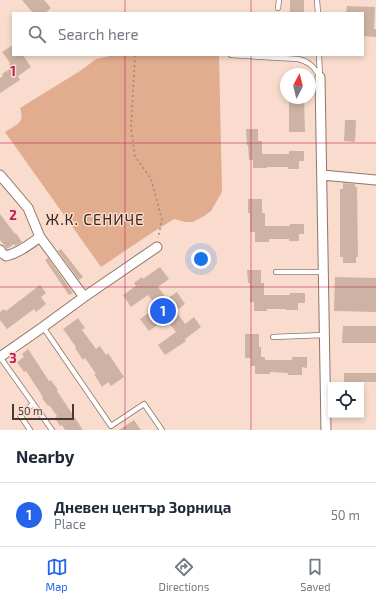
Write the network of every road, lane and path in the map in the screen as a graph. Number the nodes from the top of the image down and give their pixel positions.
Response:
1 (279, 0) edge
2 (317, 0) edge
3 (278, 8) dead end
4 (318, 12) edge
5 (135, 56) edge
6 (248, 56) edge
7 (319, 56) edge
8 (320, 77) junction
9 (0, 175) edge
10 (322, 175) junction
11 (376, 180) edge
12 (40, 237) junction
13 (157, 246) joint
14 (0, 250) edge
15 (276, 272) dead end
16 (323, 272) junction
17 (84, 297) junction
18 (43, 327) junction
19 (324, 335) junction
20 (274, 337) dead end
21 (0, 357) edge
22 (33, 404) junction
23 (30, 430) edge
24 (52, 430) edge
25 (162, 430) edge
26 (326, 430) edge

1 - 3 lane
2 - 4 lane
5 - 13 path
6 - 8 lane
7 - 8 lane
8 - 10 street
9 - 12 street
10 - 11 street
10 - 16 street
12 - 14 street
12 - 17 street
13 - 17 street
15 - 16 lane
16 - 19 street
17 - 18 street
18 - 21 street
18 - 25 lane
19 - 20 lane
19 - 26 street
21 - 22 lane
22 - 23 lane
22 - 24 lane

